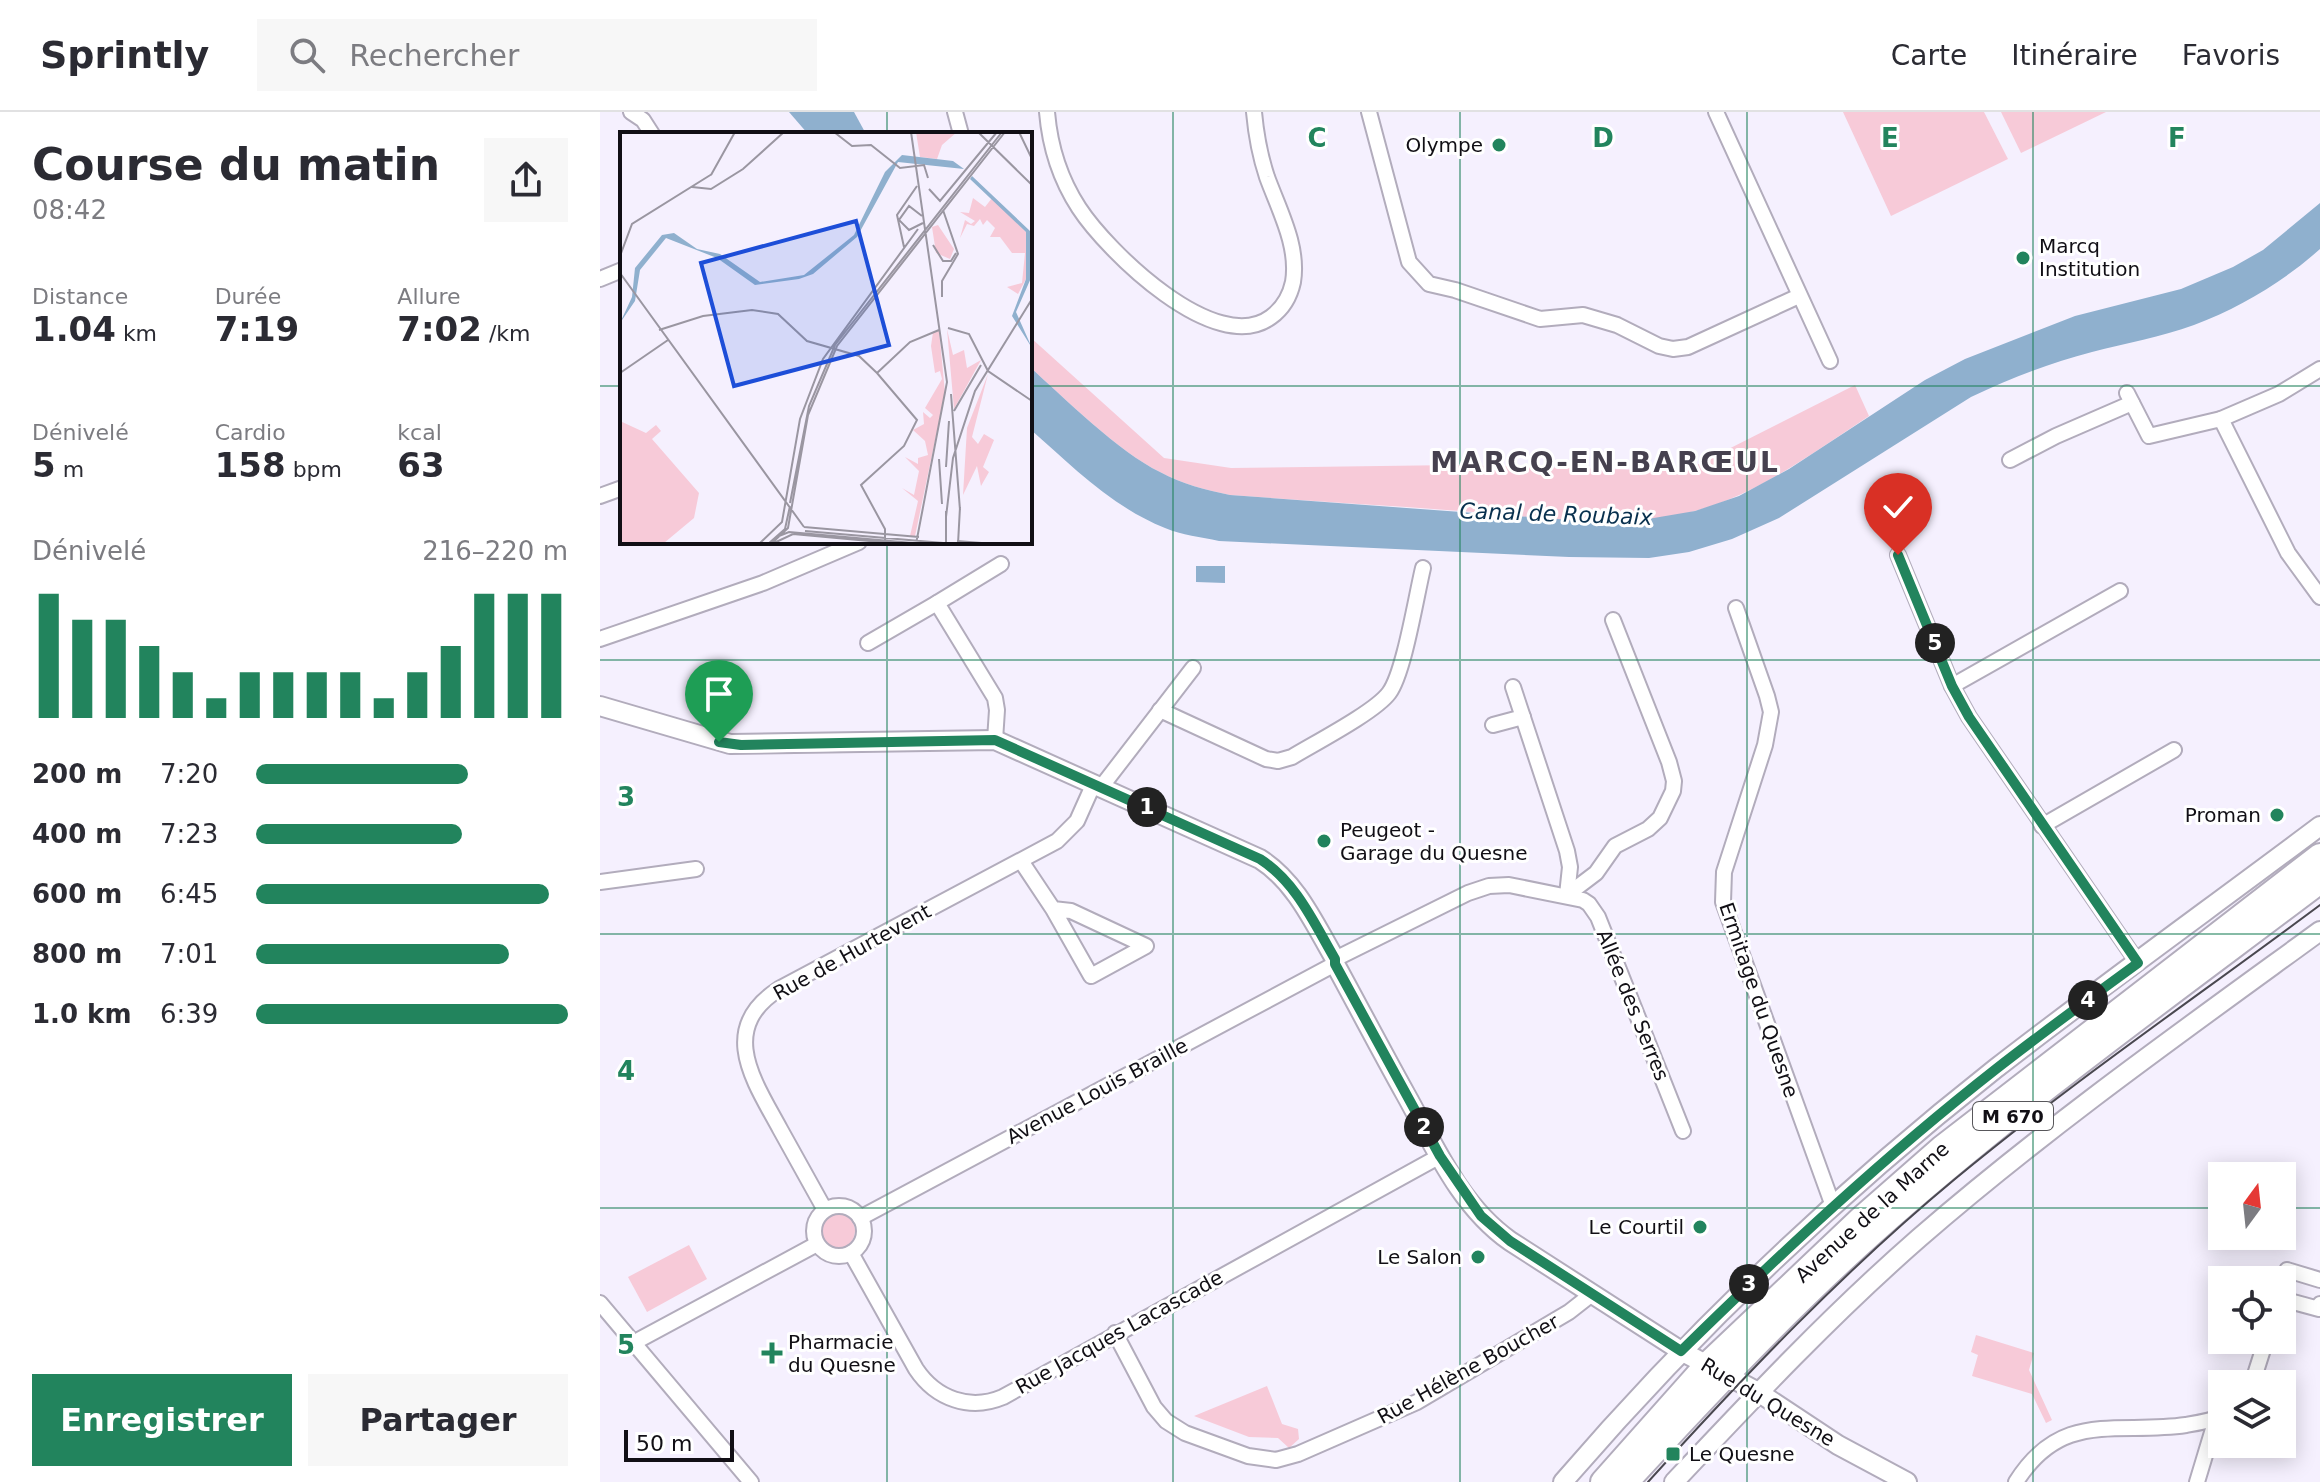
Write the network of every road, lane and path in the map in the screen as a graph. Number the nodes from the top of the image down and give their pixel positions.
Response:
1 (631, 112) edge
2 (955, 112) edge
3 (1047, 112) edge
4 (1254, 112) edge
5 (1369, 112) edge
6 (1716, 112) edge
7 (651, 132) edge
8 (960, 132) edge
9 (620, 271) edge
10 (600, 279) edge
11 (1799, 296) junction
12 (1830, 361) dead end
13 (2320, 369) edge
14 (2221, 419) junction
15 (2010, 460) dead end
16 (620, 489) edge
17 (600, 496) edge
18 (854, 544) edge
19 (1898, 555) dead end
20 (1001, 564) dead end
21 (1423, 568) dead end
22 (2314, 578) edge
23 (2120, 591) dead end
24 (2320, 597) edge
25 (937, 603) junction
26 (1736, 608) dead end
27 (1613, 620) dead end
28 (600, 639) edge
29 (868, 643) dead end
30 (1193, 668) dead end
31 (1952, 686) junction
32 (1513, 687) dead end
33 (600, 706) edge
34 (1160, 710) junction
35 (1523, 717) junction
36 (1493, 725) dead end
37 (995, 740) junction
38 (2174, 750) dead end
39 (1098, 785) junction
40 (2042, 826) junction
41 (2320, 826) edge
42 (2320, 856) edge
43 (1021, 861) junction
44 (696, 869) dead end
45 (2320, 881) edge
46 (600, 882) edge
47 (1567, 895) junction
48 (1053, 909) junction
49 (2320, 931) edge
50 (1335, 962) junction
51 (2138, 963) junction
52 (1683, 1131) dead end
53 (1440, 1156) junction
54 (1833, 1206) junction
55 (825, 1210) junction
56 (860, 1218) junction
57 (817, 1244) junction
58 (851, 1253) junction
59 (2296, 1273) edge
60 (2320, 1280) edge
61 (1592, 1294) junction
62 (600, 1303) edge
63 (2296, 1303) edge
64 (2320, 1304) edge
65 (1115, 1333) junction
66 (635, 1342) junction
67 (1681, 1351) junction
68 (1717, 1370) junction
69 (1758, 1392) junction
70 (2208, 1419) edge
71 (2208, 1450) edge
72 (751, 1482) edge
73 (1563, 1482) edge
74 (1603, 1482) edge
75 (1626, 1482) edge
76 (1674, 1482) edge
77 (1907, 1482) edge
78 (2016, 1482) edge
79 (2197, 1482) edge

1 - 7 street
2 - 8 street
3 - 4 street
5 - 11 street
6 - 11 street
9 - 10 street
11 - 12 street
13 - 14 street
14 - 15 street
14 - 22 street
16 - 17 street
18 - 28 street
19 - 31 street
20 - 25 street
21 - 34 street
22 - 24 street
23 - 31 street
25 - 29 street
25 - 37 street
26 - 54 street, Ermitage du Quesne
27 - 47 street
30 - 34 street, Rue de Hurtevent
31 - 40 street
32 - 35 street
33 - 37 street, Rue du Quesne
34 - 39 street, Rue de Hurtevent
35 - 36 street
35 - 47 street
37 - 39 street, Rue du Quesne
38 - 40 street
39 - 43 street, Rue de Hurtevent
39 - 50 street, Rue du Quesne
40 - 51 street
41 - 51 street, Avenue de la Marne
42 - 68 main road, Avenue de la Marne / M 670
43 - 48 street
43 - 55 street, Rue de Hurtevent
44 - 46 street
45 - 68 main road, Avenue de la Marne / M 670
47 - 50 street, Allée des Serres
47 - 52 street, Allée des Serres
48 - 48 street
49 - 69 street
50 - 53 street, Rue du Quesne
50 - 56 street, Avenue Louis Braille
51 - 54 street, Avenue de la Marne
53 - 61 street, Rue du Quesne
53 - 65 street, Rue Jacques Lacascade
54 - 67 street, Avenue de la Marne
55 - 56 street
55 - 57 street
56 - 58 street
57 - 58 street
57 - 66 street
58 - 65 street, Rue Jacques Lacascade
59 - 60 street
61 - 65 street, Rue Hélène Boucher
61 - 67 street, Rue du Quesne
62 - 66 street
63 - 64 street
66 - 72 street
67 - 68 street, Rue du Quesne
67 - 73 street, Avenue de la Marne
68 - 69 street, Rue du Quesne
68 - 74 main road, Avenue de la Marne / M 670
68 - 75 main road, Avenue de la Marne / M 670
69 - 76 street
69 - 77 street, Rue du Quesne
70 - 78 street
71 - 79 street

